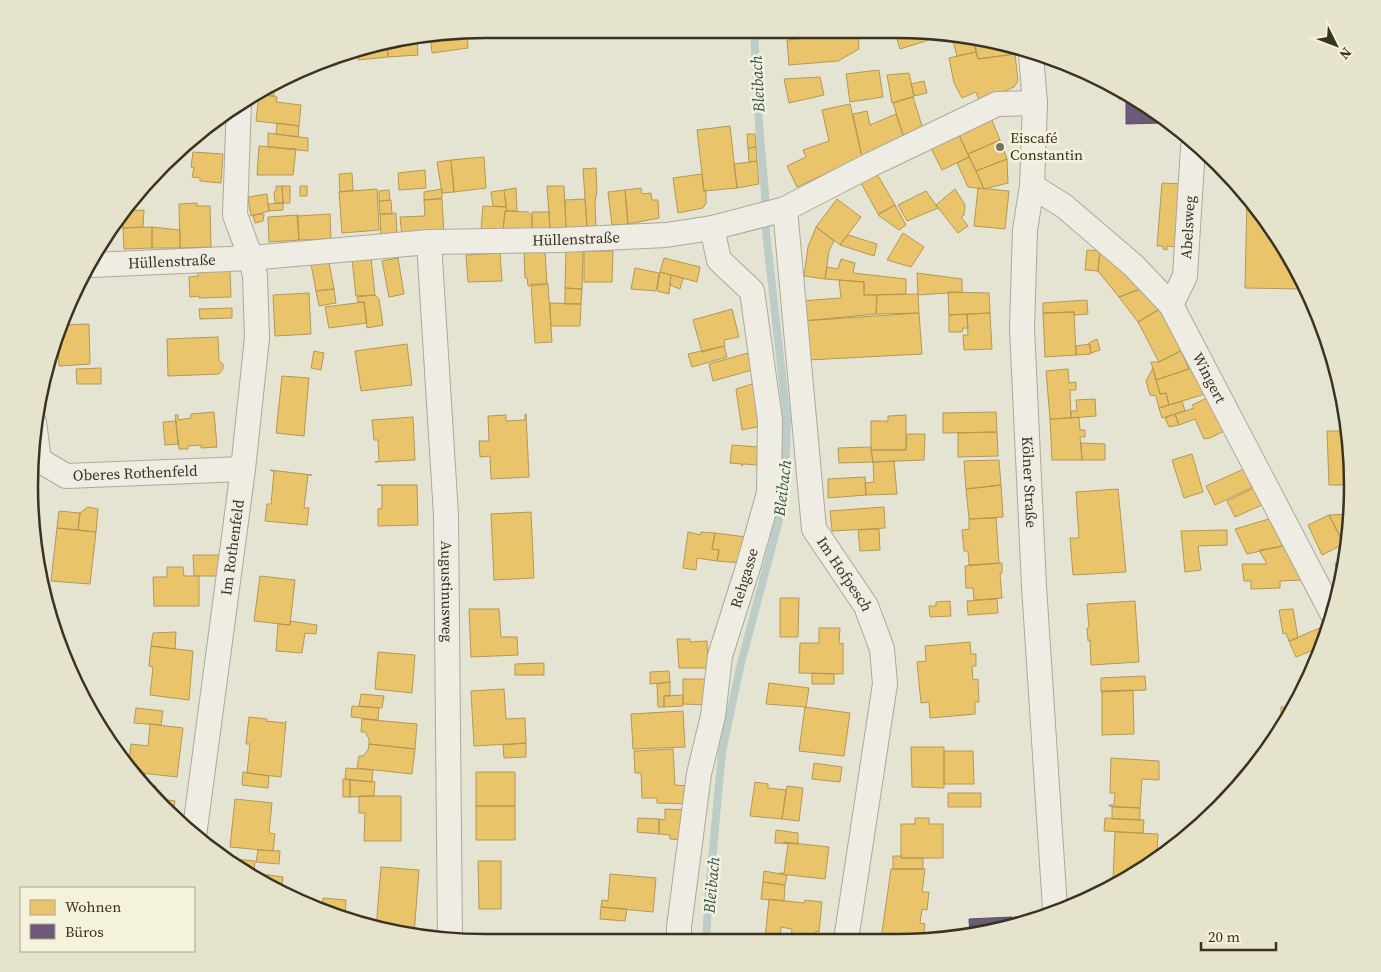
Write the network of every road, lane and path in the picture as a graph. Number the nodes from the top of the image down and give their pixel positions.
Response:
1 (1031, 59) edge
2 (1035, 103) junction
3 (239, 112) edge
4 (1193, 151) edge
5 (1032, 186) junction
6 (773, 212) junction
7 (712, 228) junction
8 (429, 242) junction
9 (251, 258) junction
10 (96, 265) edge
11 (1171, 305) junction
12 (38, 454) edge
13 (243, 469) junction
14 (1328, 604) edge
15 (195, 827) edge
16 (1055, 905) edge
17 (450, 933) edge
18 (679, 934) edge
19 (847, 934) edge

1 - 2 street, Kölner Straße
2 - 5 street, Kölner Straße
2 - 6 street, Hüllenstraße
3 - 9 street, Im Rothenfeld
4 - 11 street, Abelsweg
5 - 11 street, Wingert
5 - 16 street, Kölner Straße
6 - 7 street, Hüllenstraße
6 - 19 street, Im Hofpesch
7 - 8 street, Hüllenstraße
7 - 18 street, Rehgasse
8 - 9 street, Hüllenstraße
8 - 17 street, Augustinusweg
9 - 10 street, Hüllenstraße
9 - 13 street, Im Rothenfeld
11 - 14 street, Wingert
12 - 13 street, Oberes Rothenfeld
13 - 15 street, Im Rothenfeld

